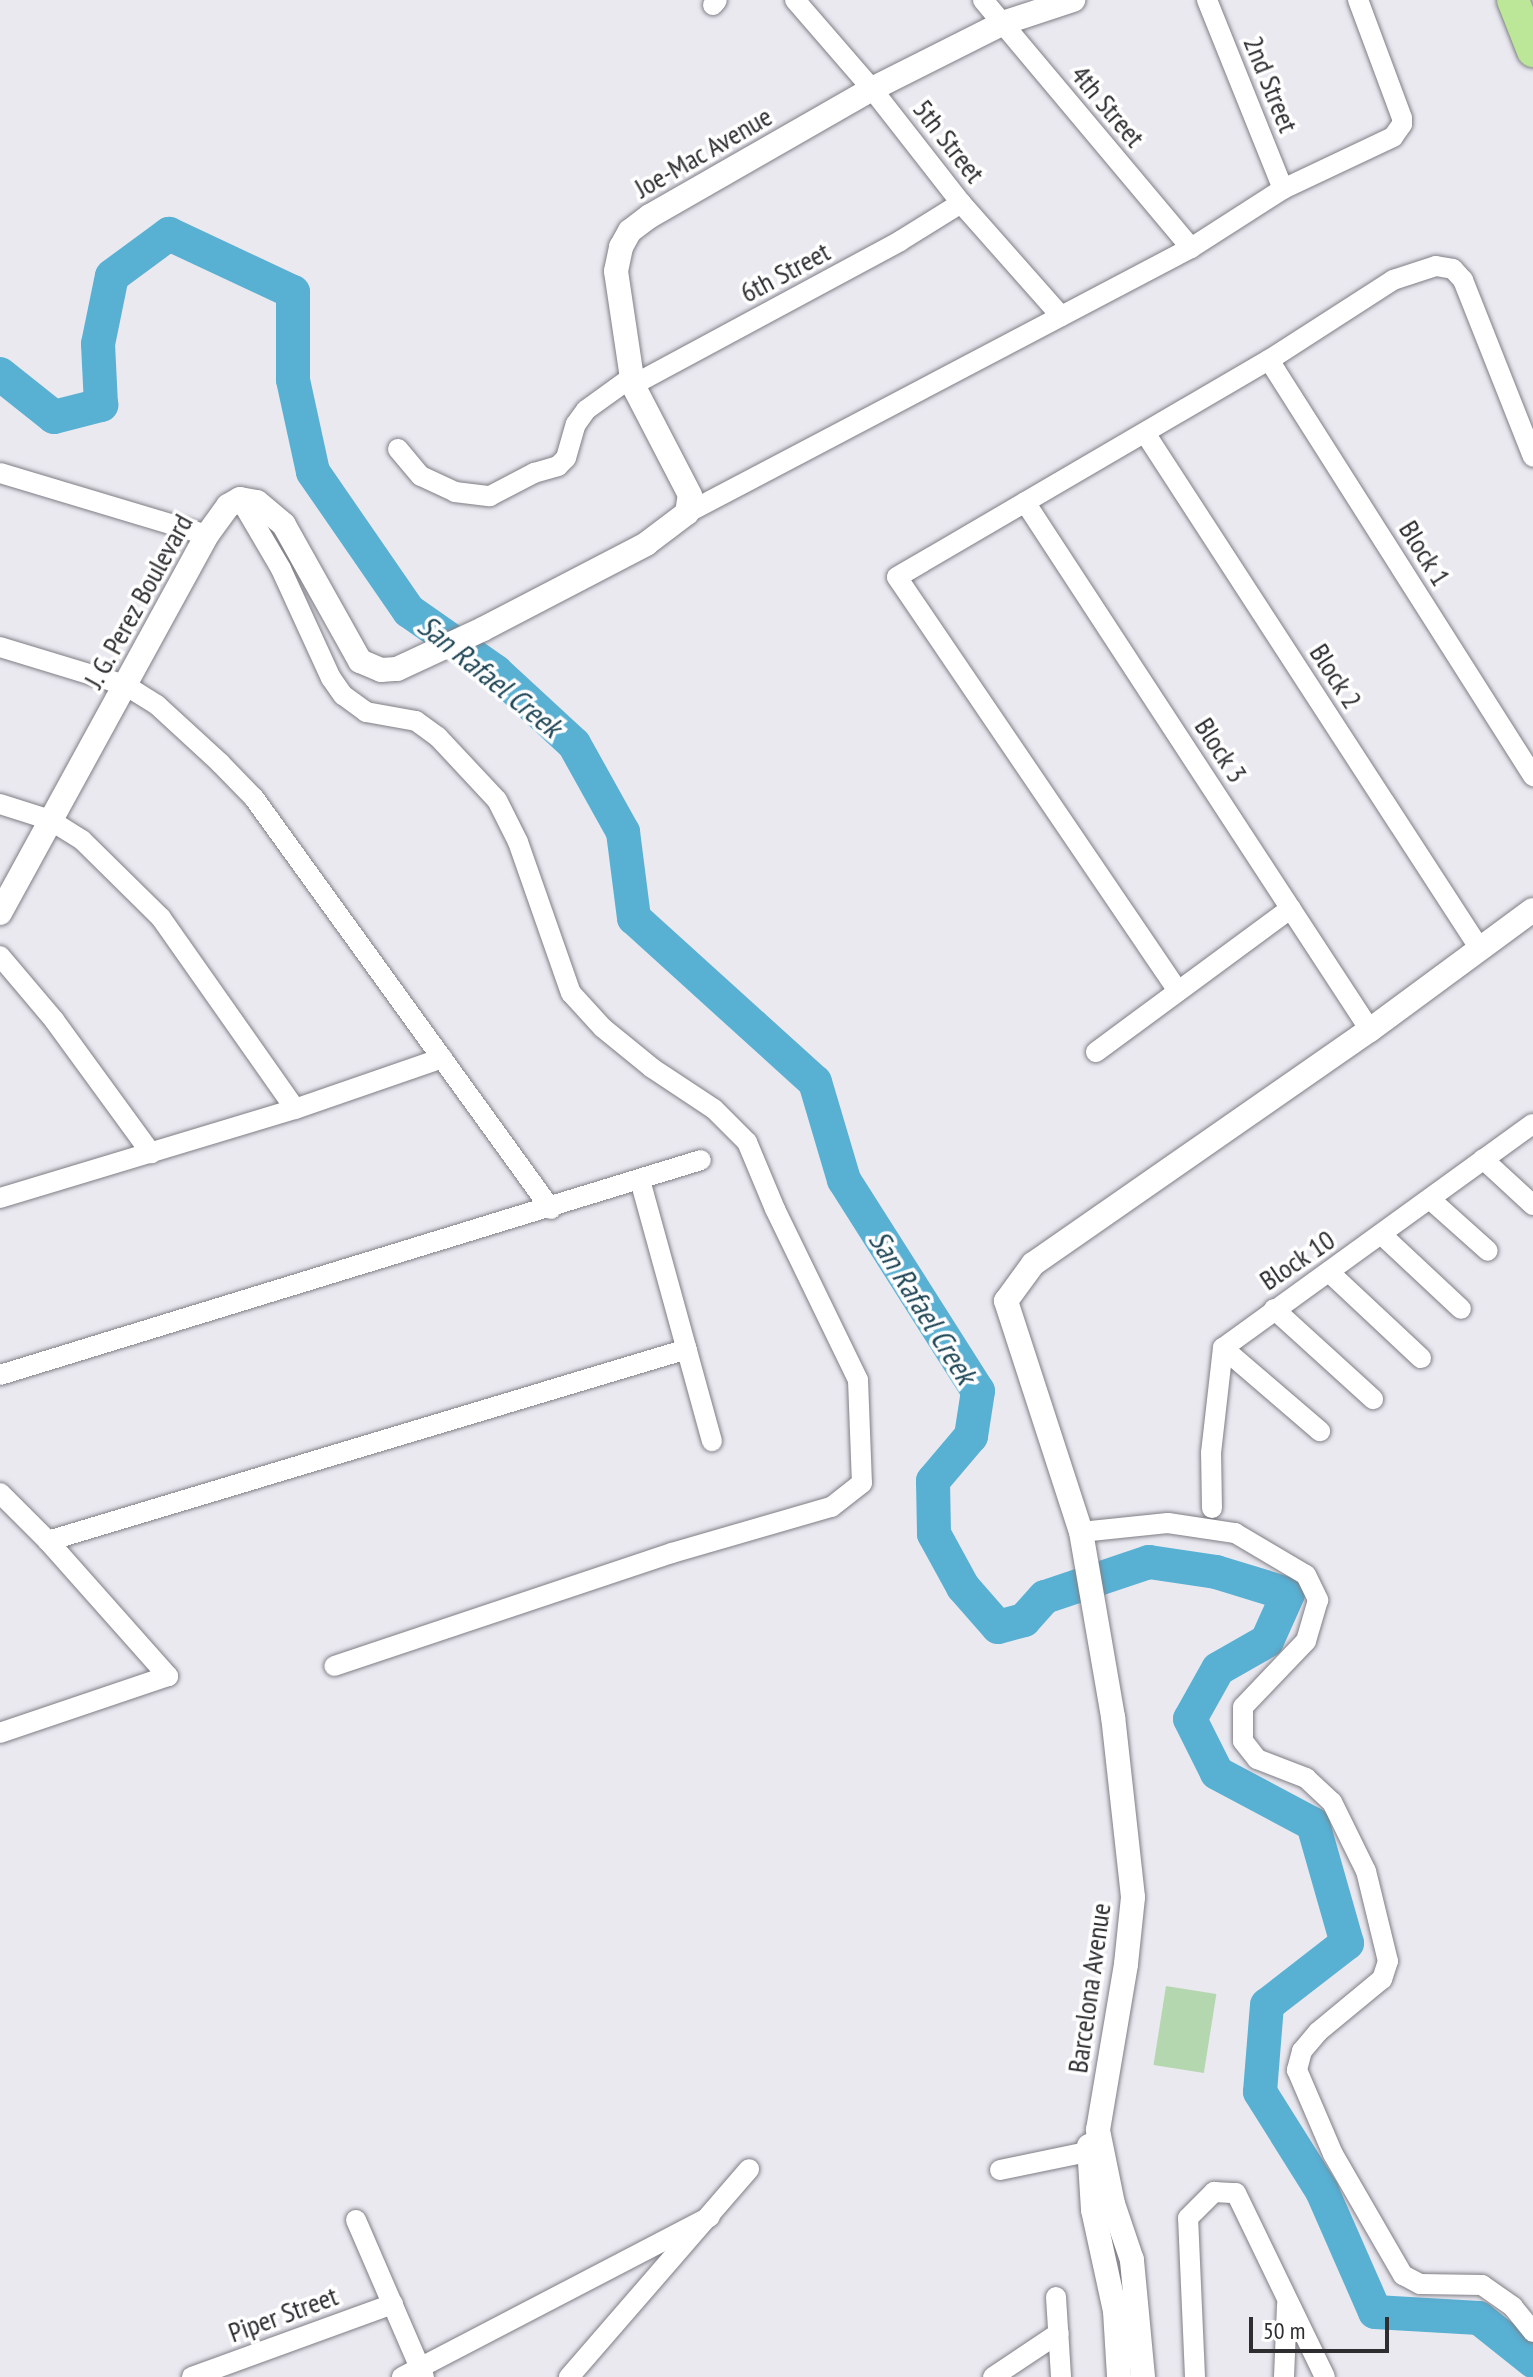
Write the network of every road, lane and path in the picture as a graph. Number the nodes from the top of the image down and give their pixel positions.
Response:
1 (795, 0) edge
2 (983, 0) edge
3 (1073, 0) edge
4 (1207, 0) edge
5 (1358, 0) edge
6 (1513, 0) edge
7 (1003, 23) junction
8 (1533, 51) edge
9 (872, 89) junction
10 (1283, 189) junction
11 (961, 203) junction
12 (1191, 248) junction
13 (1061, 316) junction
14 (1269, 360) junction
15 (633, 381) junction
16 (1145, 433) junction
17 (398, 449) dead end
18 (1533, 457) edge
19 (0, 473) edge
20 (240, 499) junction
21 (1025, 502) junction
22 (687, 513) junction
23 (207, 535) junction
24 (0, 647) edge
25 (125, 685) junction
26 (1533, 776) edge
27 (0, 804) edge
28 (50, 820) junction
29 (1291, 908) junction
30 (1533, 910) edge
31 (0, 913) edge
32 (1480, 949) junction
33 (0, 956) edge
34 (1178, 991) junction
35 (1370, 1030) junction
36 (1096, 1052) dead end
37 (442, 1058) junction
38 (295, 1109) junction
39 (1533, 1124) edge
40 (151, 1153) junction
41 (1483, 1159) junction
42 (701, 1160) dead end
43 (640, 1180) junction
44 (0, 1198) edge
45 (1431, 1200) junction
46 (1533, 1205) edge
47 (551, 1209) junction
48 (1382, 1235) junction
49 (1488, 1251) dead end
50 (1329, 1272) junction
51 (1274, 1309) junction
52 (1461, 1309) dead end
53 (1223, 1348) junction
54 (687, 1349) junction
55 (1421, 1358) dead end
56 (0, 1375) edge
57 (1373, 1399) dead end
58 (1320, 1431) dead end
59 (712, 1441) dead end
60 (0, 1493) edge
61 (1212, 1508) dead end
62 (1082, 1539) junction
63 (48, 1541) junction
64 (334, 1666) dead end
65 (0, 1733) edge
66 (1095, 2143) junction
67 (749, 2169) dead end
68 (1000, 2170) dead end
69 (1103, 2207) junction
70 (710, 2217) junction
71 (356, 2220) dead end
72 (1056, 2297) dead end
73 (1287, 2300) junction
74 (393, 2304) junction
75 (1533, 2332) edge
76 (1059, 2333) junction
77 (416, 2373) edge
78 (192, 2377) edge
79 (569, 2377) edge
80 (993, 2377) edge
81 (1061, 2377) edge
82 (1119, 2377) edge
83 (1143, 2377) edge
84 (1195, 2377) edge
85 (1284, 2377) edge
86 (1325, 2377) edge

1 - 9 street, 5th Street
2 - 7 street, 4th Street
3 - 7 street, Joe-Mac Avenue
4 - 10 street, 2nd Street
5 - 10 street
6 - 8 highway
7 - 9 street, Joe-Mac Avenue
7 - 12 street, 4th Street
9 - 11 street, 5th Street
9 - 15 street, Joe-Mac Avenue
10 - 12 street
11 - 13 street, 5th Street
11 - 15 street, 6th Street
12 - 13 street
13 - 22 street
14 - 16 street
14 - 18 street
14 - 26 street, Block 1
15 - 17 street, 6th Street
15 - 22 street, Joe-Mac Avenue
16 - 21 street
16 - 32 street, Block 2
19 - 23 street
20 - 22 street
20 - 23 street, J. G. Perez Boulevard
20 - 64 street
21 - 29 street, Block 3
21 - 34 street
23 - 25 street, J. G. Perez Boulevard
24 - 25 street
25 - 28 street, J. G. Perez Boulevard
25 - 37 street
27 - 28 street
28 - 31 street, J. G. Perez Boulevard
28 - 38 street
29 - 34 street
29 - 35 street, Block 3
30 - 32 street
32 - 35 street
33 - 40 street
34 - 36 street
35 - 62 street, Barcelona Avenue
37 - 38 street
37 - 47 street
38 - 40 street
39 - 41 street, Block 10
40 - 44 street
41 - 45 street, Block 10
41 - 46 street
42 - 43 street
43 - 47 street
43 - 54 street
45 - 48 street, Block 10
45 - 49 street
47 - 56 street
48 - 50 street, Block 10
48 - 52 street
50 - 51 street, Block 10
50 - 55 street
51 - 53 street, Block 10
51 - 57 street
53 - 58 street
53 - 61 street
54 - 59 street
54 - 63 street
60 - 63 street
62 - 66 street, Barcelona Avenue
62 - 75 street
63 - 65 street
66 - 68 street
66 - 69 street, Barcelona Avenue
67 - 70 street
69 - 82 street, Barcelona Avenue
69 - 83 street, Barcelona Avenue
70 - 77 street
70 - 79 street
71 - 74 street
72 - 76 street
73 - 84 street
73 - 85 street
73 - 86 street
74 - 77 street
74 - 78 street, Piper Street
76 - 80 street
76 - 81 street

